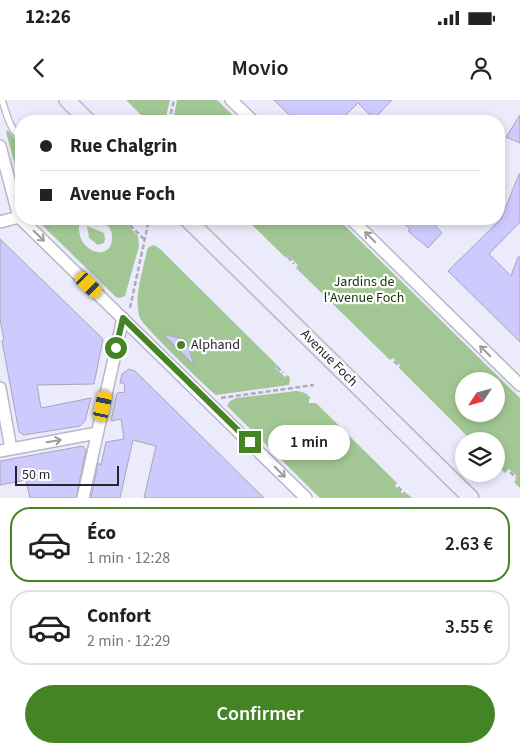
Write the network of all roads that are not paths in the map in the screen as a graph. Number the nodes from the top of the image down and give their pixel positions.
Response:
1 (2, 100) edge
2 (66, 100) edge
3 (231, 100) edge
4 (82, 115) edge
5 (246, 115) edge
6 (15, 132) edge
7 (0, 146) edge
8 (15, 202) edge
9 (15, 218) edge
10 (0, 222) edge
11 (28, 225) edge
12 (194, 225) edge
13 (357, 225) edge
14 (126, 315) junction
15 (520, 385) edge
16 (0, 388) edge
17 (97, 433) junction
18 (6, 450) edge
19 (84, 498) edge
20 (306, 498) edge
21 (471, 498) edge

1 - 6 lane
2 - 4 main road
3 - 5 street
7 - 8 street
9 - 10 street
11 -> 14 street
12 - 21 main road, Avenue Foch
15 -> 13 street
14 - 17 street
14 -> 20 street
16 - 18 street
18 -> 17 street
17 - 19 street

